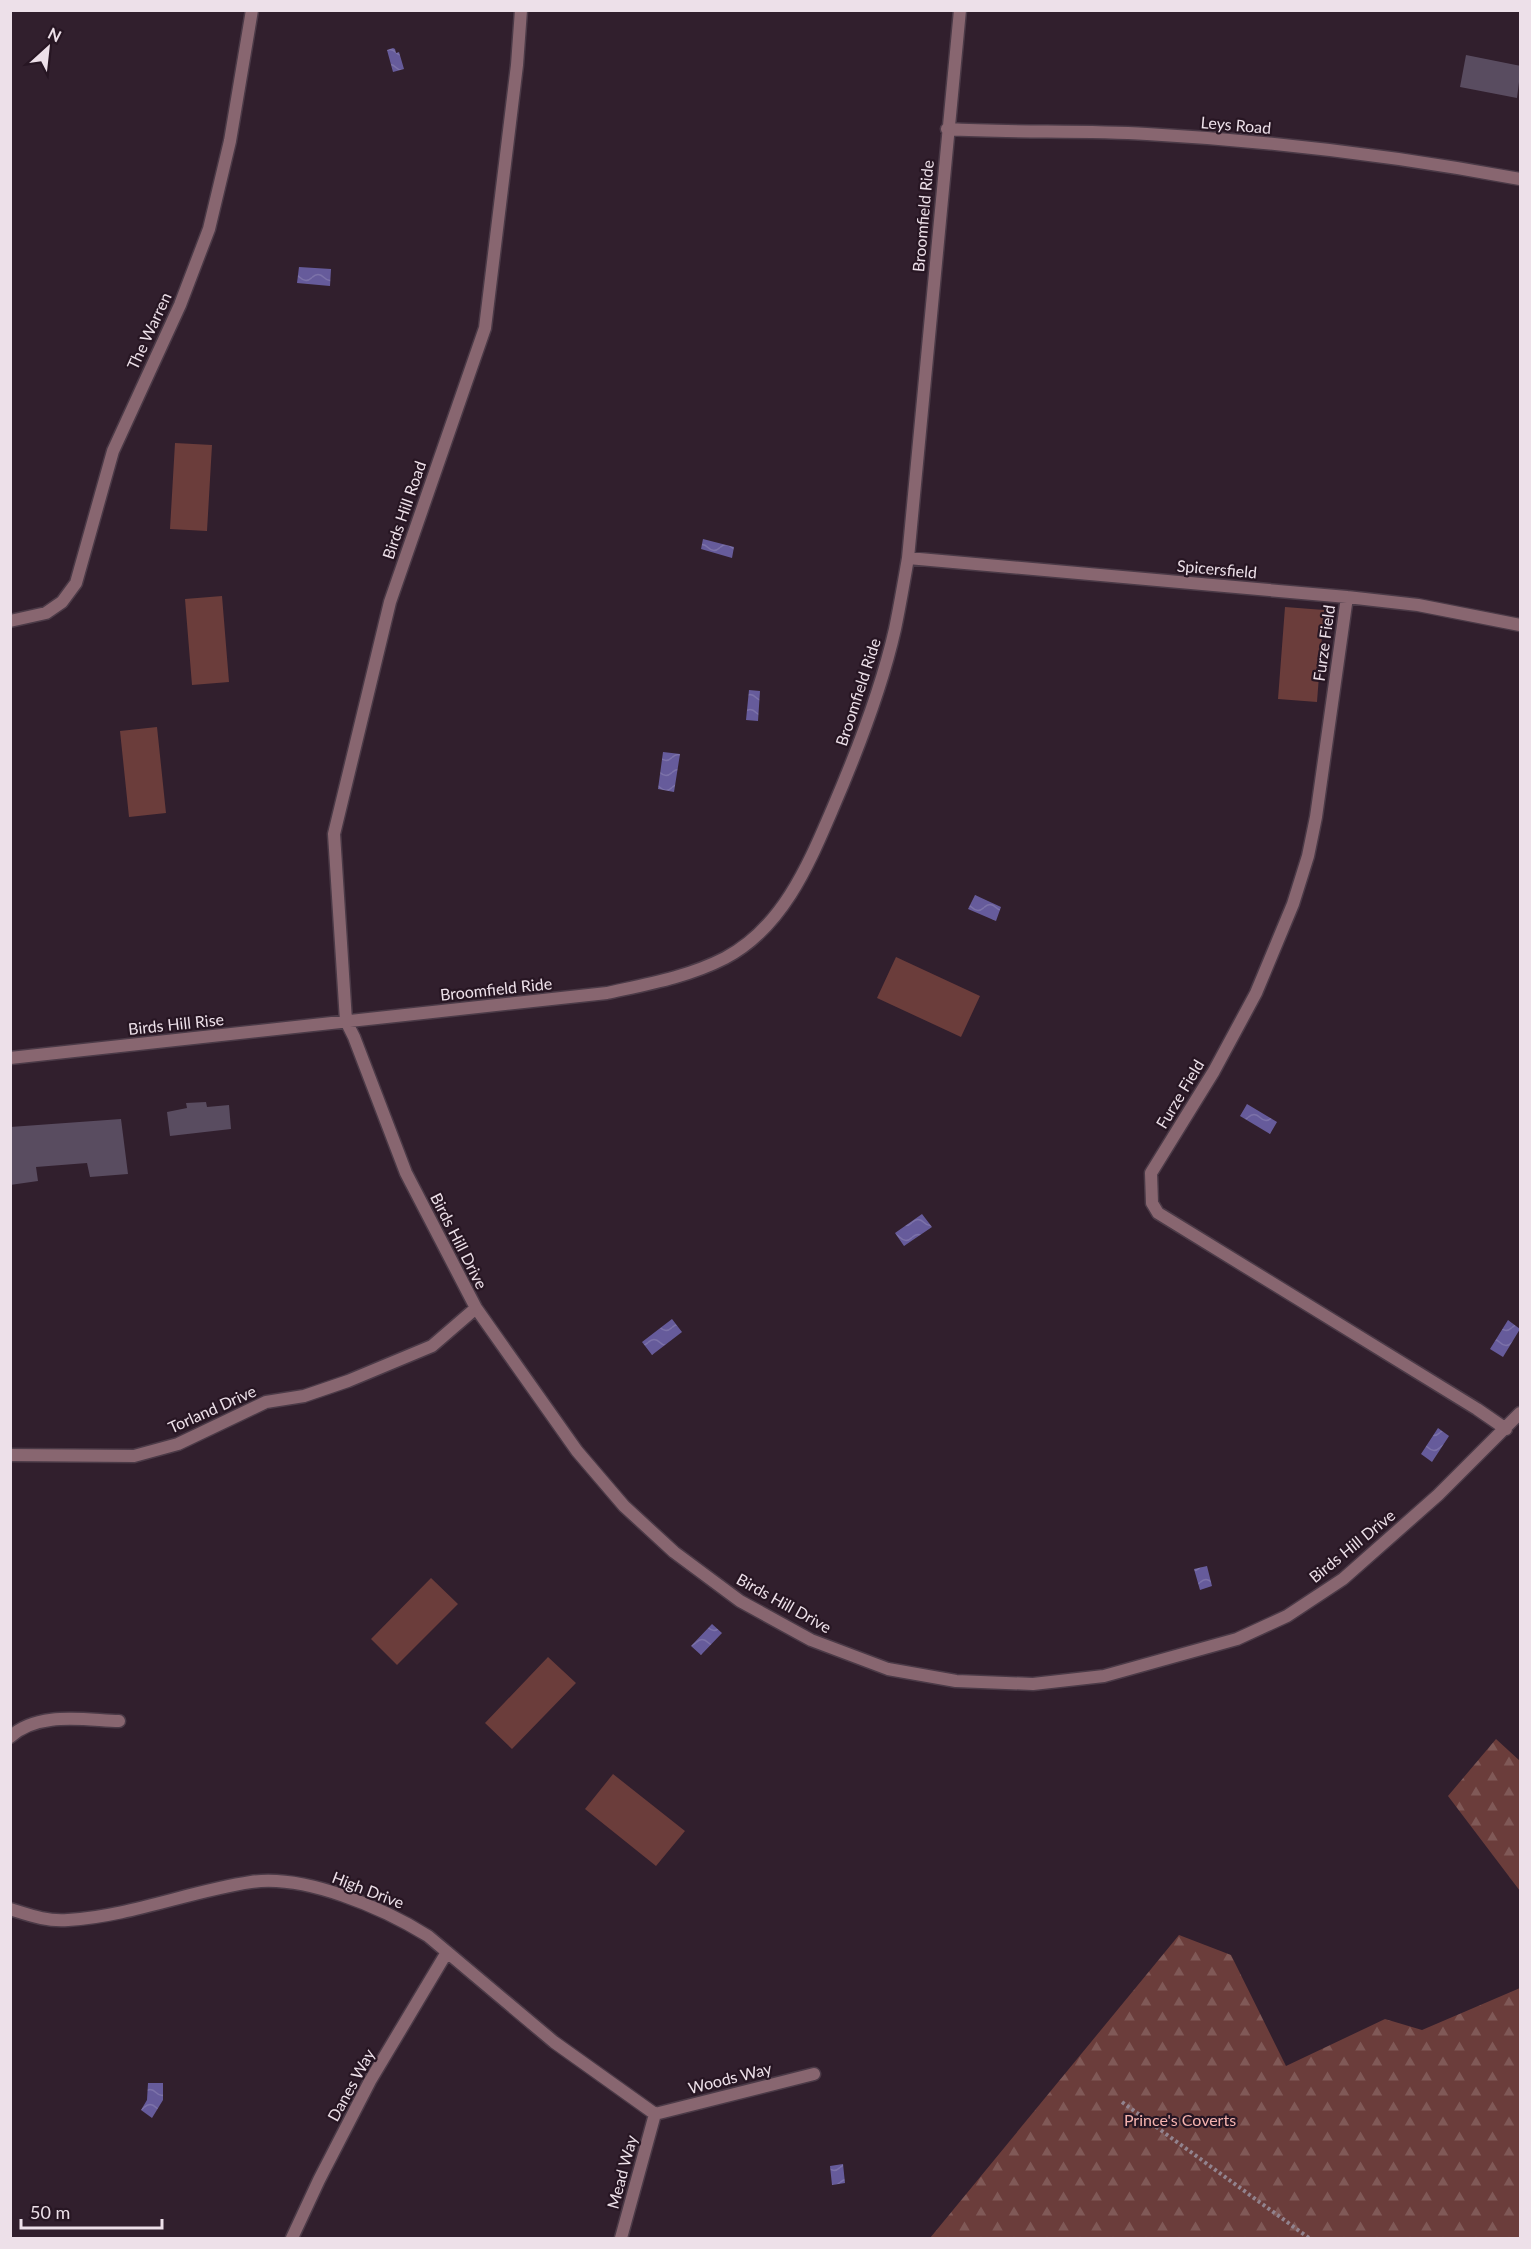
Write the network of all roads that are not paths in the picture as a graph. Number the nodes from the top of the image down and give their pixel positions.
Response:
1 (252, 10) edge
2 (521, 10) edge
3 (960, 10) edge
4 (947, 129) junction
5 (1521, 179) edge
6 (908, 558) junction
7 (1347, 597) junction
8 (10, 621) edge
9 (1521, 626) edge
10 (346, 1021) junction
11 (10, 1058) edge
12 (476, 1308) junction
13 (1521, 1413) edge
14 (1506, 1429) junction
15 (10, 1455) edge
16 (119, 1721) dead end
17 (10, 1737) edge
18 (10, 1909) edge
19 (447, 1952) junction
20 (813, 2074) dead end
21 (655, 2114) junction
22 (292, 2238) edge
23 (621, 2238) edge

1 - 8 street, The Warren
2 - 10 street, Birds Hill Road
3 - 4 street, Broomfield Ride
4 - 5 street, Leys Road
4 - 6 street, Broomfield Ride
6 - 7 street, Spicersfield
6 - 10 street, Broomfield Ride
7 - 9 street, Spicersfield
7 - 14 street, Furze Field
10 - 11 street, Birds Hill Rise
10 - 12 street, Birds Hill Drive
12 - 14 street, Birds Hill Drive
12 - 15 street, Torland Drive
13 - 14 street, Birds Hill Drive
16 - 17 street
18 - 19 street, High Drive
19 - 21 street, High Drive
19 - 22 street, Danes Way
20 - 21 street, Woods Way
21 - 23 street, Mead Way

